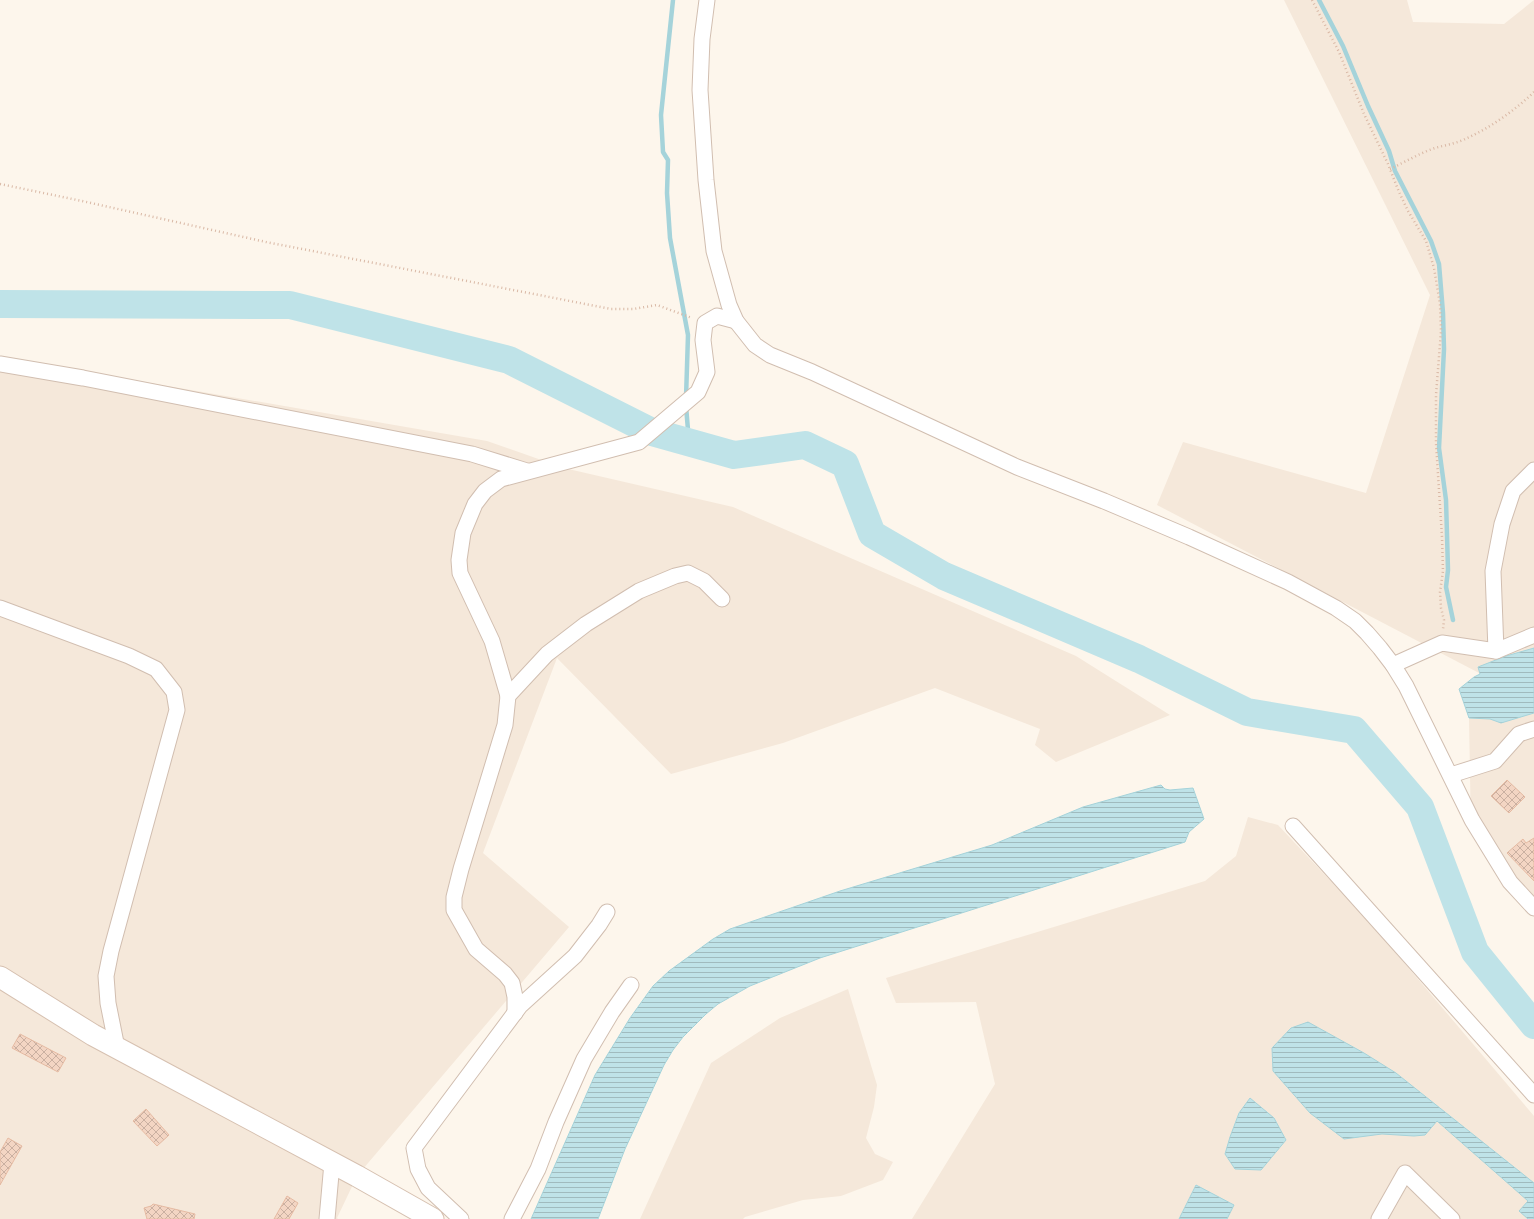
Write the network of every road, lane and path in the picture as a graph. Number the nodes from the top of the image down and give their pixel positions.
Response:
1 (707, 0) edge
2 (1312, 0) edge
3 (1534, 92) edge
4 (1390, 169) junction
5 (0, 184) edge
6 (693, 319) dead end
7 (736, 321) junction
8 (0, 364) edge
9 (1534, 470) edge
10 (527, 471) junction
11 (722, 599) dead end
12 (0, 608) edge
13 (1534, 635) edge
14 (1442, 643) junction
15 (1496, 651) junction
16 (1393, 665) junction
17 (508, 696) junction
18 (1534, 730) edge
19 (1451, 775) junction
20 (1293, 826) dead end
21 (1534, 908) edge
22 (606, 912) dead end
23 (0, 977) edge
24 (631, 984) dead end
25 (515, 1013) junction
26 (117, 1048) junction
27 (1534, 1095) edge
28 (332, 1163) junction
29 (327, 1219) edge
30 (433, 1219) edge
31 (460, 1219) edge
32 (512, 1219) edge
33 (1379, 1219) edge
34 (1452, 1219) edge

1 - 7 street
2 - 4 path
3 - 4 path
4 - 14 path
5 - 6 path
7 - 10 street
7 - 16 street
8 - 10 street
9 - 15 street
10 - 17 street
11 - 17 street
12 - 26 street
13 - 15 street
14 - 15 street
14 - 16 street
16 - 19 street
17 - 25 street
18 - 19 street
19 - 21 street
20 - 27 street
22 - 25 street
23 - 26 main road
24 - 32 street
25 - 31 street
26 - 28 main road
28 - 29 street
28 - 30 main road
33 - 34 street

